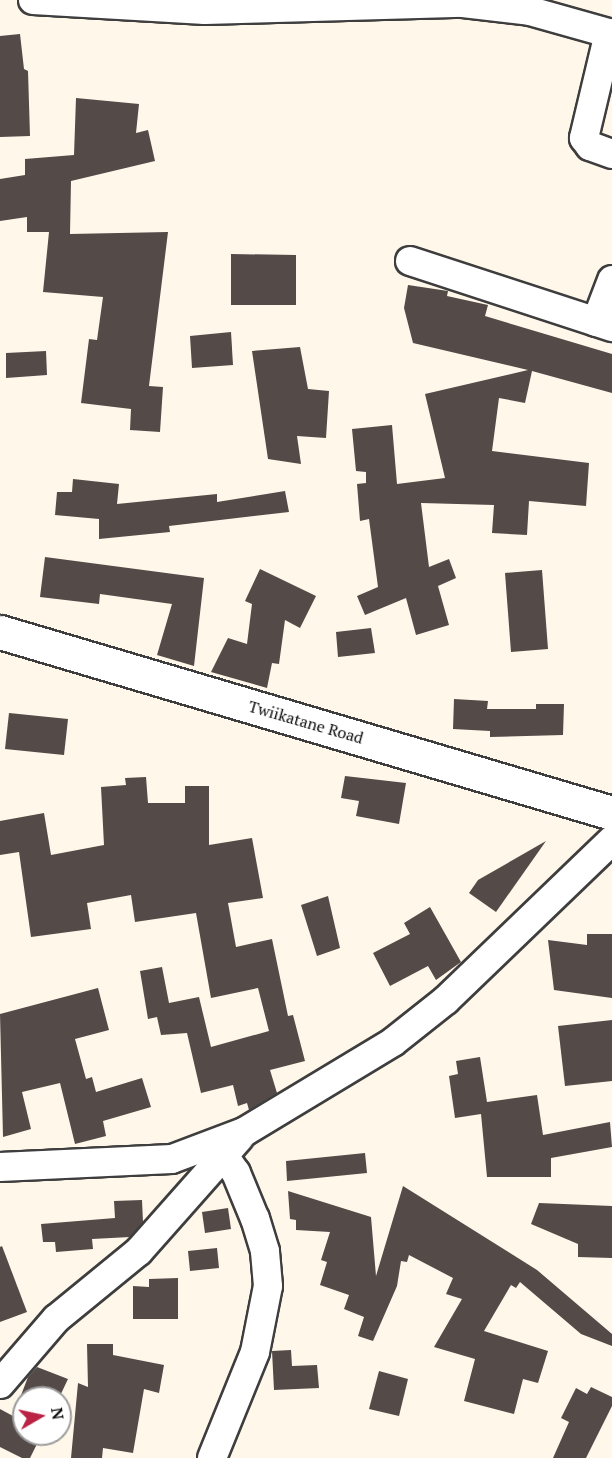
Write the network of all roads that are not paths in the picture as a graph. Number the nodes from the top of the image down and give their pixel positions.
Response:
1 (33, 0) edge
2 (84, 2) edge
3 (611, 34) edge
4 (612, 154) edge
5 (410, 261) dead end
6 (612, 280) edge
7 (604, 324) edge
8 (0, 632) edge
9 (612, 813) edge
10 (612, 840) edge
11 (244, 1132) junction
12 (224, 1156) junction
13 (0, 1167) edge
14 (0, 1384) edge
15 (212, 1458) edge

1 - 2 street
2 - 3 street
3 - 4 street
5 - 7 street
6 - 7 street
8 - 9 street, Twiikatane Road
10 - 11 street
11 - 12 street
11 - 13 street
12 - 14 street
12 - 15 street

